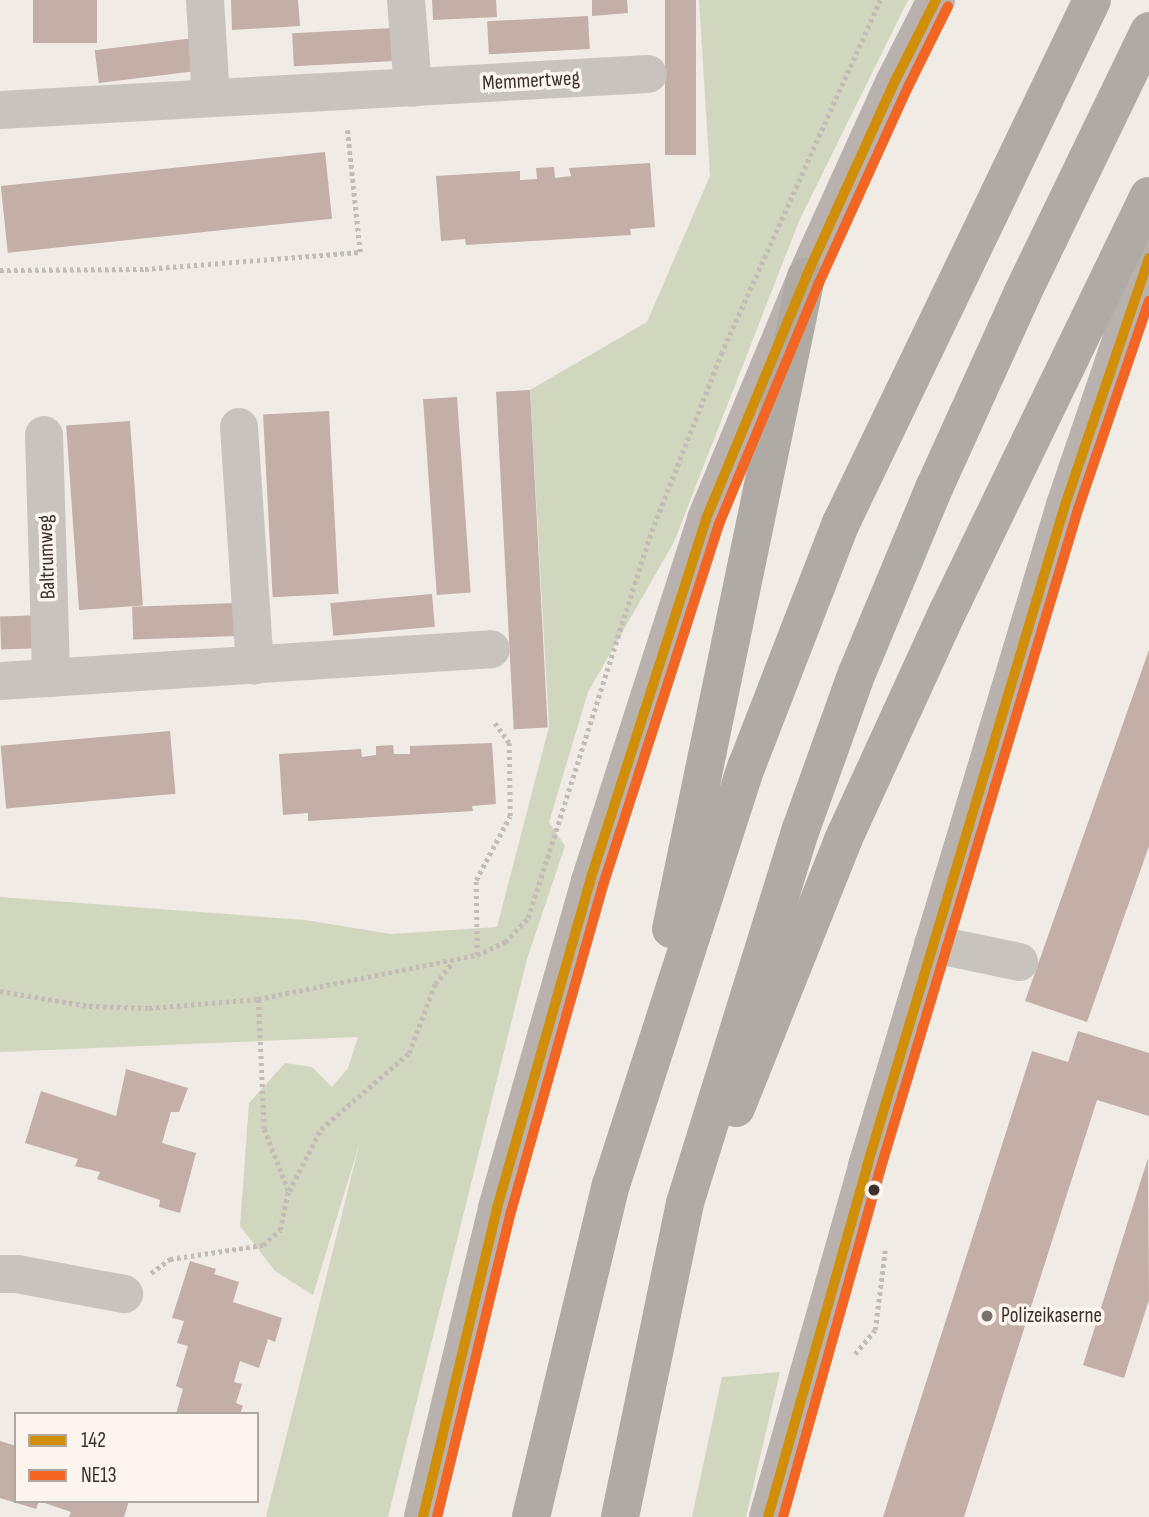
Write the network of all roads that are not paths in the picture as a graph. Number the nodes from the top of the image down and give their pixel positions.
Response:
1 (205, 0) edge
2 (406, 0) edge
3 (936, 0) edge
4 (1092, 0) edge
5 (1149, 32) edge
6 (648, 74) dead end
7 (413, 88) junction
8 (211, 98) junction
9 (0, 110) edge
10 (1149, 196) edge
11 (1149, 258) edge
12 (806, 277) junction
13 (239, 427) dead end
14 (44, 435) dead end
15 (491, 649) dead end
16 (255, 665) junction
17 (51, 678) junction
18 (0, 681) edge
19 (933, 944) junction
20 (1019, 962) dead end
21 (633, 1117) junction
22 (685, 1202) junction
23 (0, 1274) edge
24 (124, 1294) road end
25 (423, 1517) edge
26 (531, 1517) edge
27 (621, 1517) edge
28 (768, 1517) edge

1 - 8 street
2 - 7 street
3 - 12 main road
4 - 21 highway
5 - 22 highway
6 - 7 street, Memmertweg
7 - 8 street, Memmertweg
8 - 9 street, Memmertweg
10 - 22 highway
11 - 19 main road
12 - 21 highway
12 - 25 main road
13 - 16 street
14 - 17 street, Baltrumweg
15 - 16 street
16 - 17 street
17 - 18 street
19 - 20 street
19 - 28 main road
21 - 26 highway
22 - 27 highway
23 - 24 street

